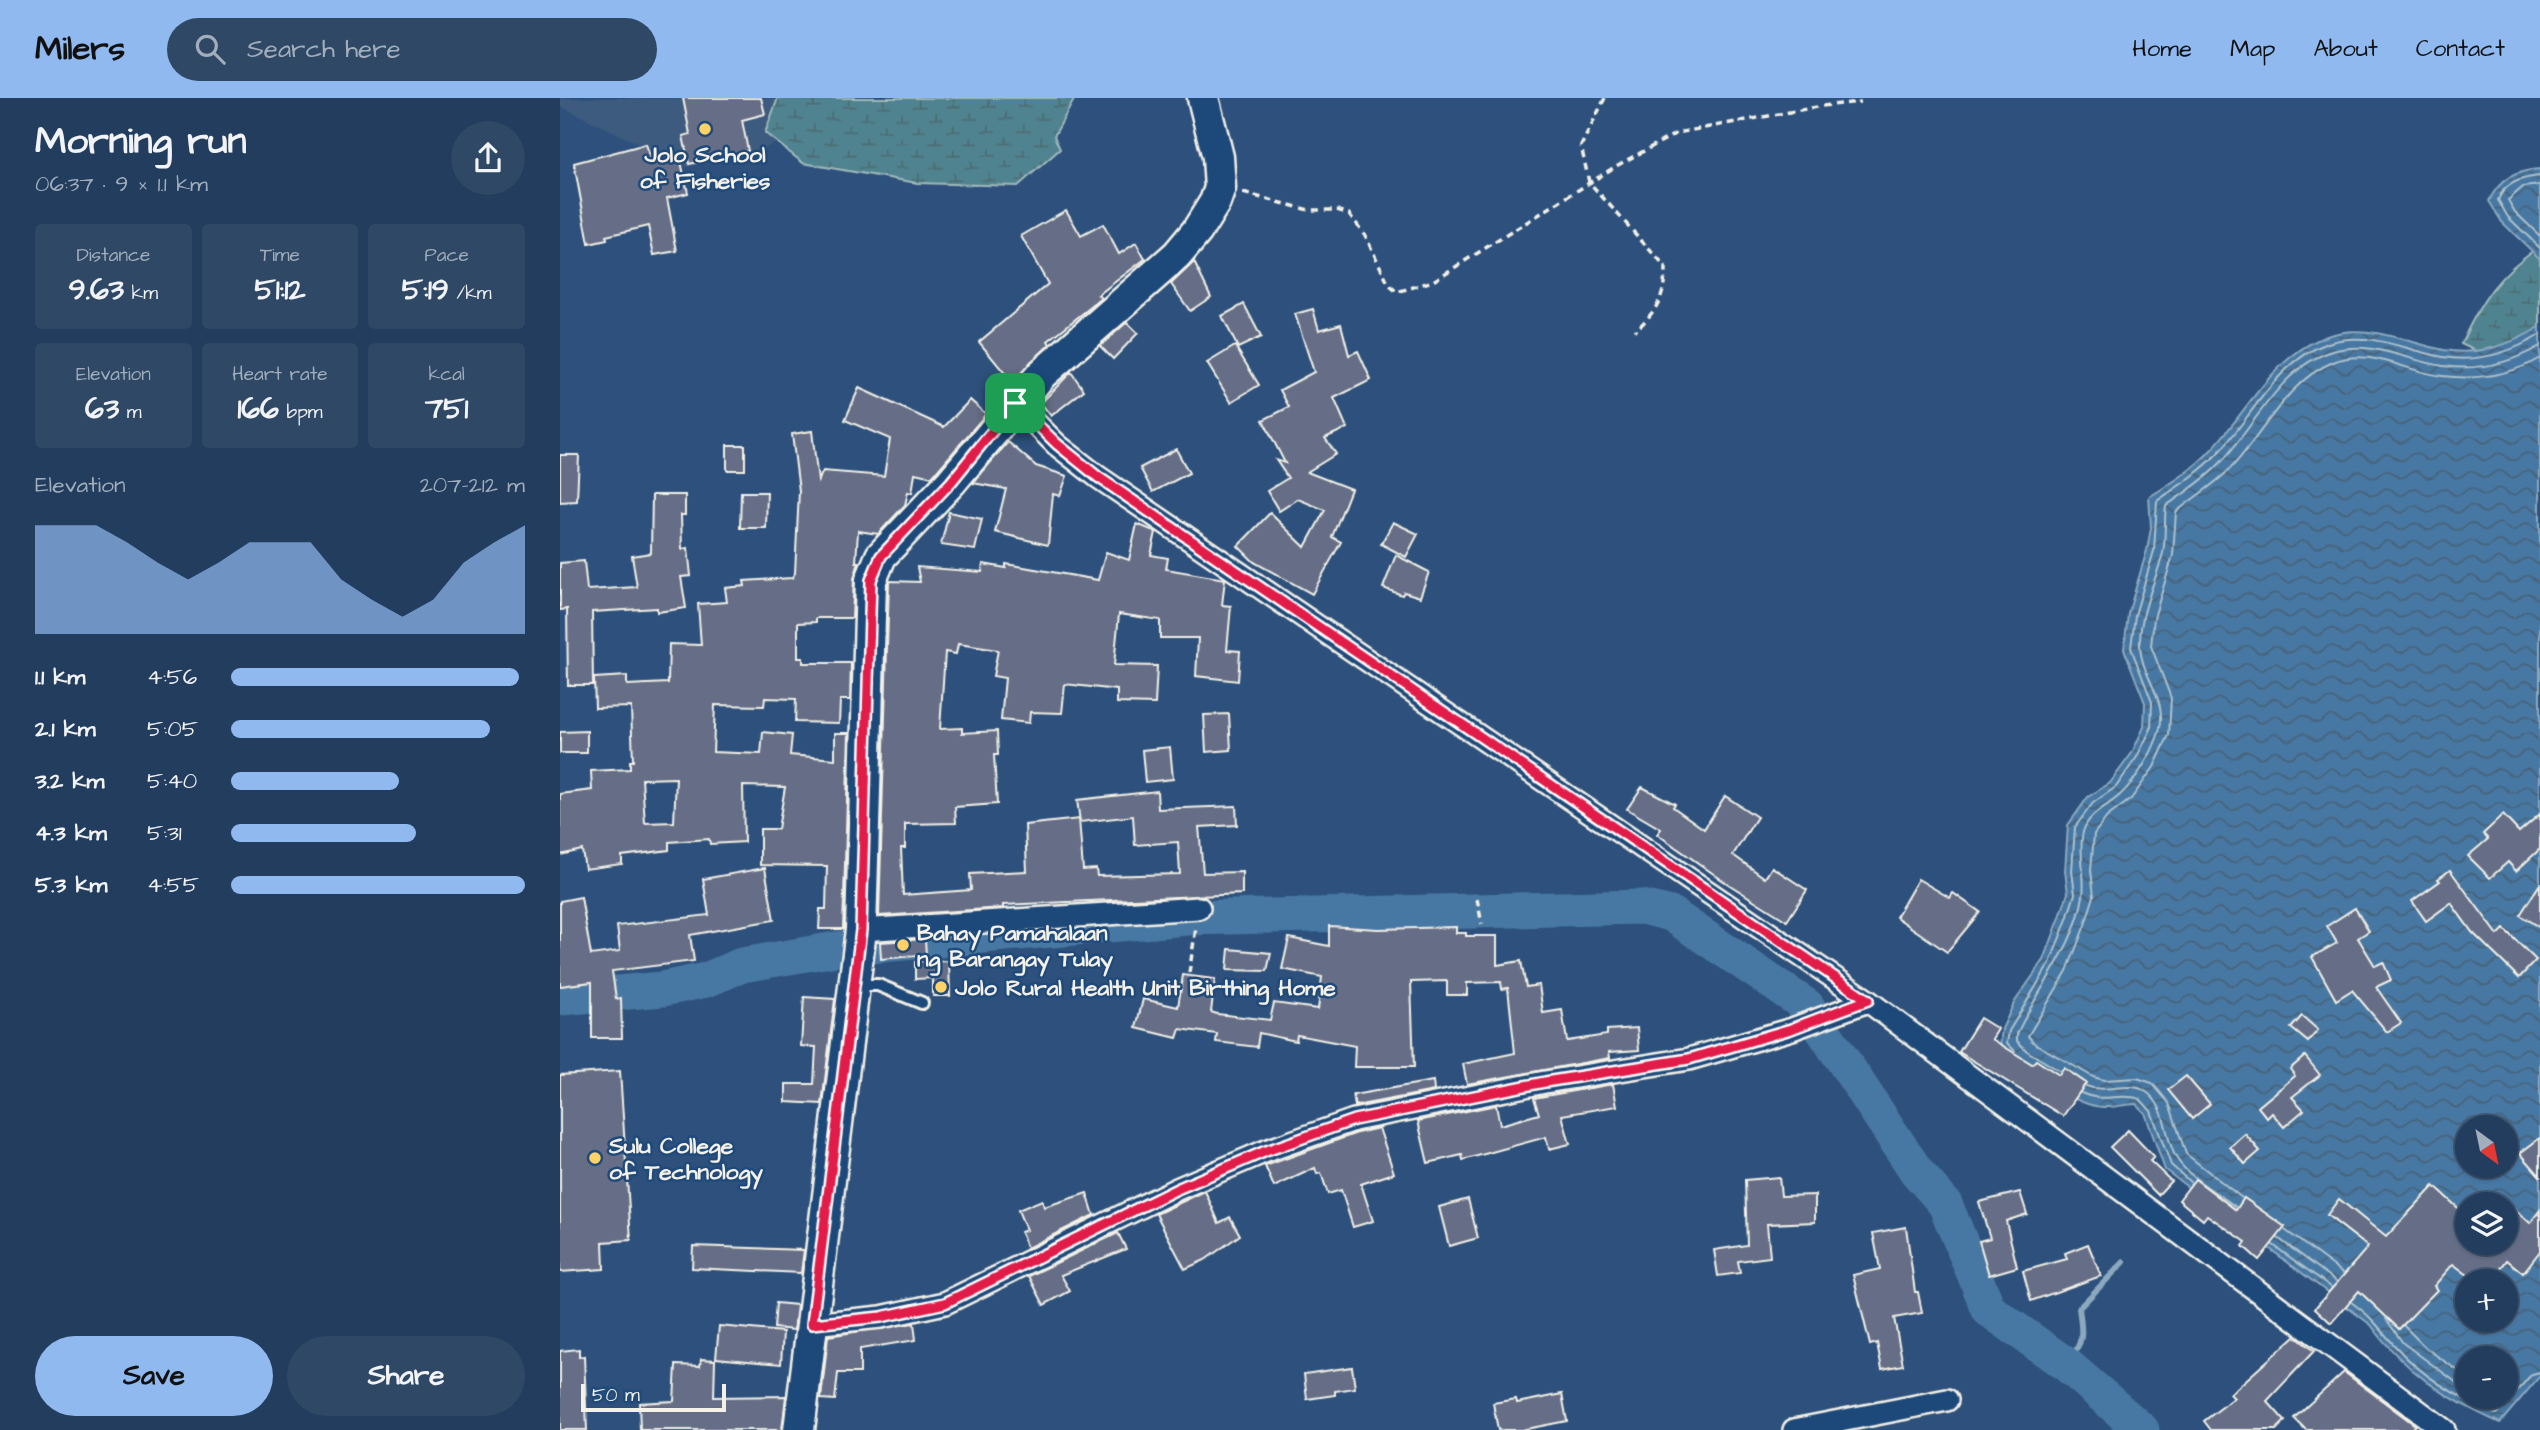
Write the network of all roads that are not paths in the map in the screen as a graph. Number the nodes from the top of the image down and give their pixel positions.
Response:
1 (1203, 98) edge
2 (1015, 403) junction
3 (1198, 916) road end
4 (858, 953) junction
5 (1868, 1000) junction
6 (922, 1003) dead end
7 (812, 1324) junction
8 (1947, 1400) dead end
9 (799, 1430) edge
10 (1794, 1430) edge
11 (2444, 1430) edge

1 - 2 street
2 - 4 street
2 - 5 street
3 - 4 street
4 - 6 lane
4 - 7 street
5 - 7 street
5 - 11 street
7 - 9 street
8 - 10 street

